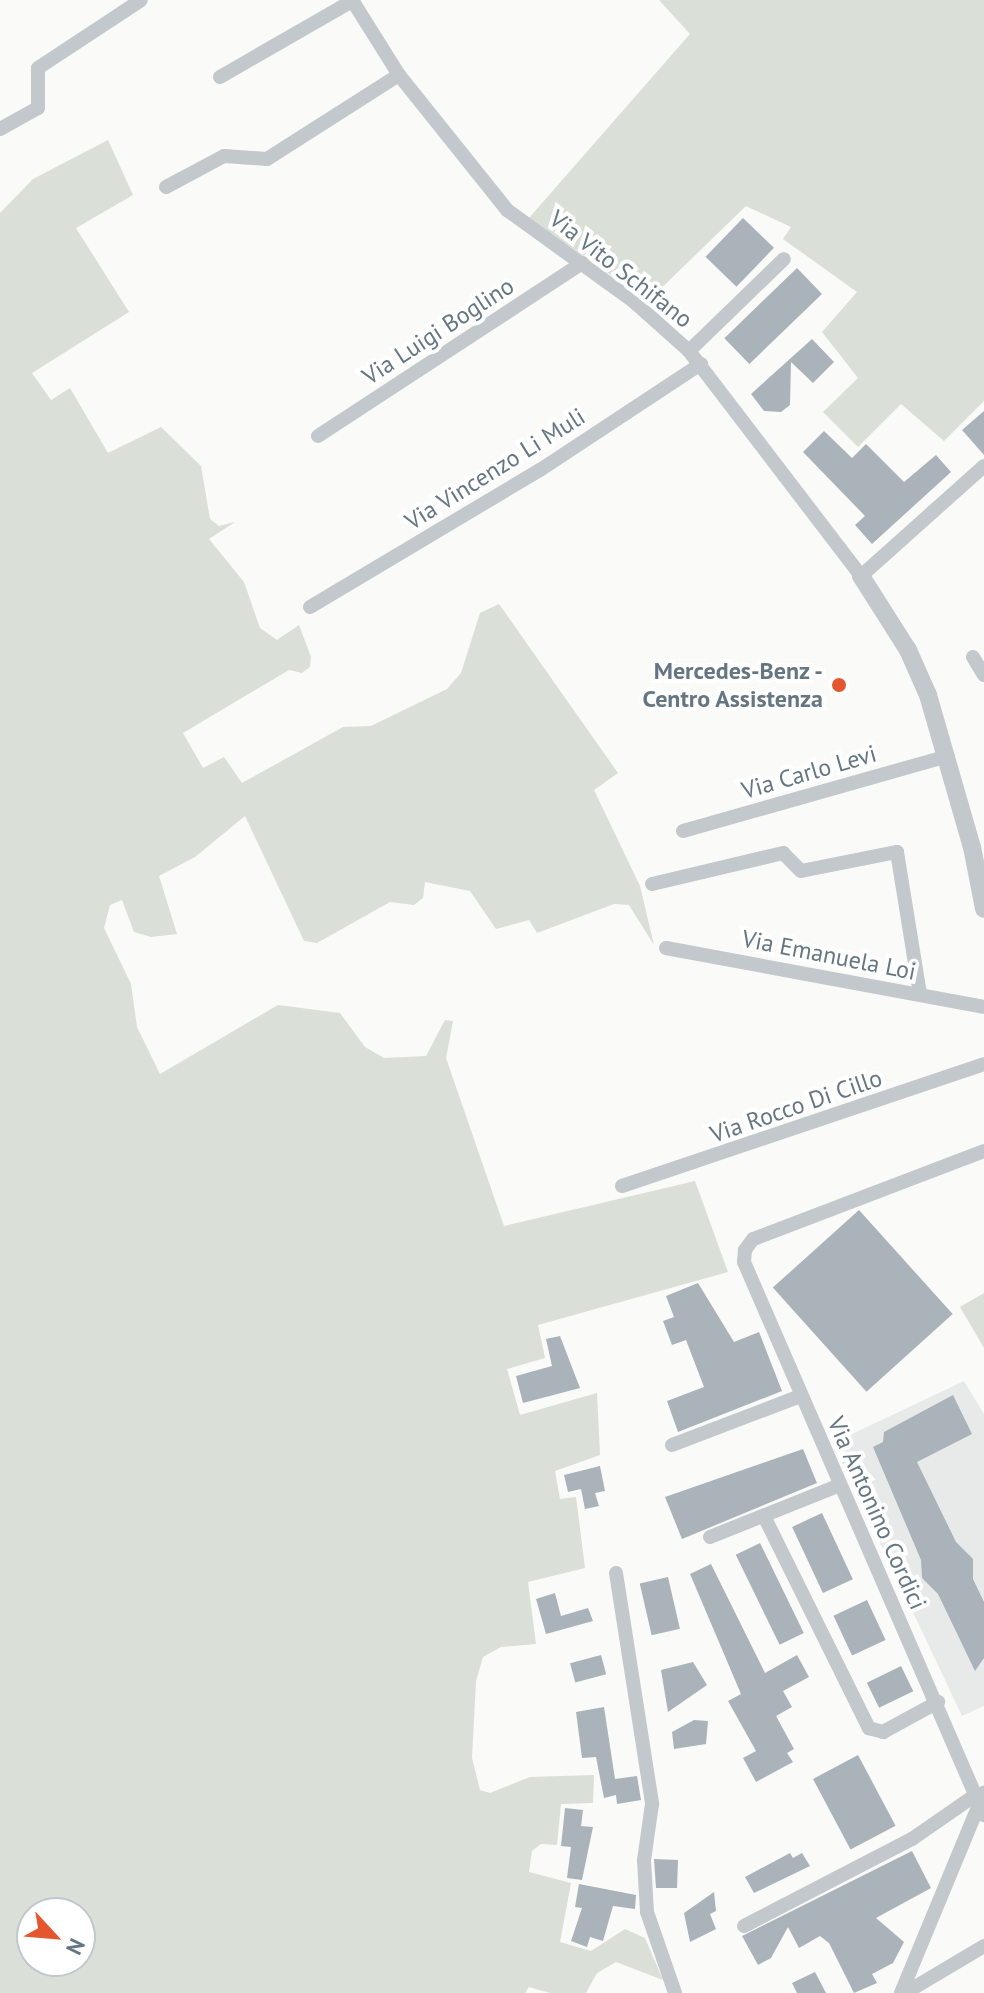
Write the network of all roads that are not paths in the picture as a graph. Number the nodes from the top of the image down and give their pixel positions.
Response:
1 (141, 0) edge
2 (352, 0) edge
3 (399, 75) junction
4 (220, 77) dead end
5 (0, 129) edge
6 (166, 187) dead end
7 (784, 259) dead end
8 (582, 263) junction
9 (689, 351) junction
10 (701, 364) junction
11 (318, 436) dead end
12 (984, 466) edge
13 (861, 576) junction
14 (310, 607) dead end
15 (973, 657) dead end
16 (984, 675) edge
17 (948, 756) junction
18 (683, 831) dead end
19 (652, 884) dead end
20 (984, 909) edge
21 (666, 948) dead end
22 (920, 994) junction
23 (984, 1007) edge
24 (984, 1064) edge
25 (984, 1151) edge
26 (622, 1186) dead end
27 (800, 1396) junction
28 (672, 1445) dead end
29 (840, 1485) junction
30 (764, 1516) junction
31 (710, 1537) dead end
32 (616, 1573) dead end
33 (938, 1702) junction
34 (980, 1803) edge
35 (744, 1926) dead end
36 (983, 1949) edge
37 (675, 1993) edge
38 (903, 1993) edge

1 - 5 street
2 - 3 street, Via Vito Schifano
2 - 4 street
3 - 6 street
3 - 8 street, Via Vito Schifano
7 - 9 street
8 - 9 street, Via Vito Schifano
8 - 11 street, Via Luigi Boglino
9 - 10 street, Via Vito Schifano
10 - 13 street, Via Vito Schifano
10 - 14 street, Via Vincenzo Li Muli
12 - 13 street
13 - 17 street
15 - 16 street
17 - 18 street, Via Carlo Levi
17 - 20 street
19 - 22 street
21 - 22 street, Via Emanuela Loi
22 - 23 street, Via Emanuela Loi
24 - 26 street, Via Rocco Di Cillo
25 - 27 street, Via Antonino Cordici
27 - 28 street
27 - 29 street, Via Antonino Cordici
29 - 30 street
29 - 33 street, Via Antonino Cordici
30 - 31 street
30 - 33 street
32 - 37 street
33 - 34 street, Via Antonino Cordici
34 - 35 street
34 - 38 street
36 - 38 street

